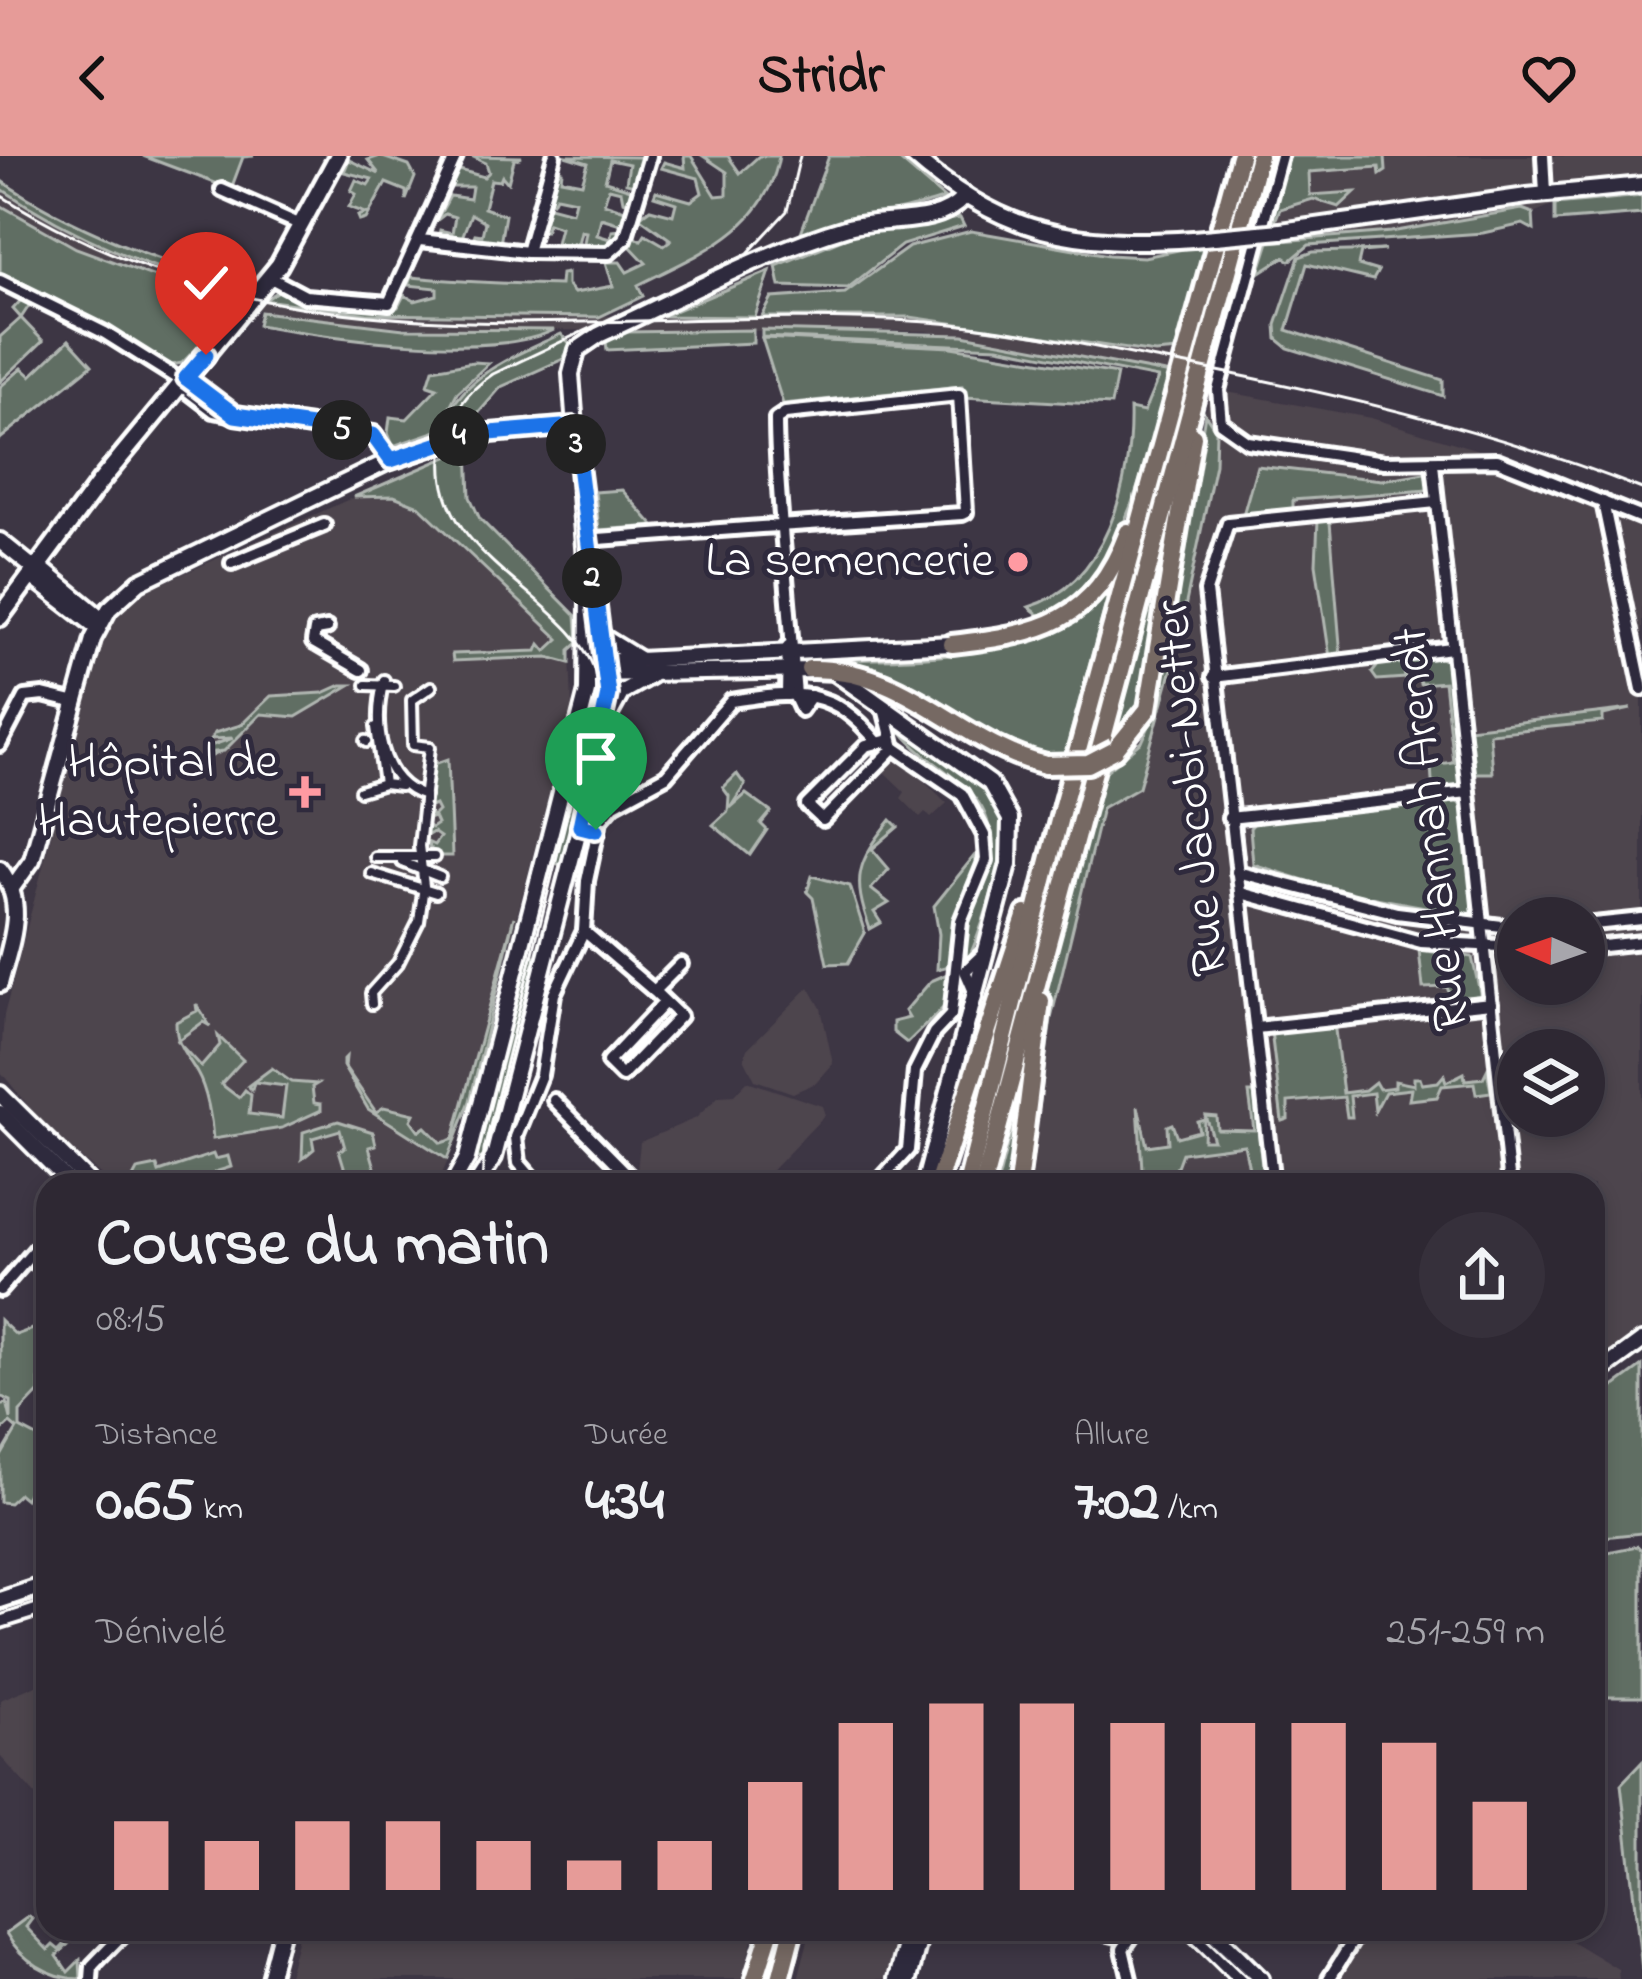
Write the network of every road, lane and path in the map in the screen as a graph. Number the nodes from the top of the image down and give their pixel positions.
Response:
1 (336, 156) edge
2 (455, 156) edge
3 (554, 156) edge
4 (650, 156) edge
5 (913, 156) edge
6 (1240, 156) edge
7 (1258, 156) edge
8 (1281, 156) edge
9 (1543, 156) edge
10 (1642, 185) edge
11 (222, 190) dead end
12 (1544, 193) junction
13 (963, 198) junction
14 (301, 225) junction
15 (420, 240) junction
16 (527, 252) junction
17 (0, 281) edge
18 (264, 284) junction
19 (1210, 343) junction
20 (183, 382) junction
21 (1178, 396) junction
22 (235, 415) joint
23 (574, 426) junction
24 (391, 460) junction
25 (1433, 464) junction
26 (1436, 502) junction
27 (1603, 502) junction
28 (1642, 518) edge
29 (324, 525) dead end
30 (782, 526) junction
31 (585, 540) junction
32 (0, 541) edge
33 (232, 562) dead end
34 (35, 570) junction
35 (0, 616) edge
36 (100, 624) junction
37 (327, 628) dead end
38 (600, 635) junction
39 (952, 644) joint
40 (1453, 648) junction
41 (640, 659) junction
42 (793, 660) junction
43 (596, 666) junction
44 (361, 670) dead end
45 (657, 673) junction
46 (1213, 676) junction
47 (394, 686) dead end
48 (431, 687) dead end
49 (1642, 689) edge
50 (793, 695) junction
51 (72, 702) junction
52 (883, 705) junction
53 (605, 729) junction
54 (373, 740) junction
55 (878, 742) junction
56 (0, 745) edge
57 (894, 748) junction
58 (368, 779) dead end
59 (381, 785) junction
60 (404, 788) junction
61 (360, 791) dead end
62 (1468, 792) junction
63 (1084, 793) junction
64 (425, 796) junction
65 (399, 803) dead end
66 (1063, 805) junction
67 (1229, 818) junction
68 (580, 826) junction
69 (596, 830) junction
70 (375, 857) dead end
71 (434, 857) dead end
72 (420, 858) junction
73 (399, 861) junction
74 (0, 869) edge
75 (422, 872) junction
76 (1238, 872) junction
77 (370, 873) dead end
78 (440, 877) dead end
79 (424, 886) junction
80 (12, 888) junction
81 (436, 893) dead end
82 (1241, 893) junction
83 (1642, 919) edge
84 (1605, 923) edge
85 (584, 931) junction
86 (1497, 933) edge
87 (1485, 936) junction
88 (1497, 940) edge
89 (1642, 943) edge
90 (1605, 946) edge
91 (987, 950) junction
92 (681, 964) dead end
93 (960, 969) junction
94 (0, 984) edge
95 (654, 991) junction
96 (975, 994) junction
97 (370, 996) dead end
98 (665, 1002) junction
99 (1491, 1003) junction
100 (530, 1021) junction
101 (546, 1025) junction
102 (1256, 1028) junction
103 (0, 1094) edge
104 (554, 1100) dead end
105 (0, 1113) edge
106 (60, 1173) edge
107 (80, 1173) edge
108 (461, 1173) edge
109 (484, 1173) edge
110 (528, 1173) edge
111 (626, 1173) edge
112 (887, 1173) edge
113 (927, 1173) edge
114 (941, 1173) edge
115 (970, 1173) edge
116 (986, 1173) edge
117 (1019, 1173) edge
118 (1272, 1173) edge
119 (1509, 1173) edge
120 (36, 1249) edge
121 (0, 1290) edge
122 (1642, 1342) edge
123 (1605, 1368) edge
124 (36, 1588) edge
125 (0, 1600) edge
126 (36, 1609) edge
127 (0, 1620) edge
128 (116, 1941) edge
129 (279, 1941) edge
130 (771, 1941) edge
131 (792, 1941) edge
132 (907, 1941) edge
133 (919, 1941) edge
134 (1130, 1941) edge
135 (1202, 1941) edge
136 (1222, 1941) edge
137 (1353, 1941) edge
138 (92, 1979) edge
139 (269, 1979) edge
140 (760, 1979) edge
141 (784, 1979) edge
142 (897, 1979) edge
143 (909, 1979) edge
144 (1130, 1979) edge
145 (1241, 1979) edge
146 (1261, 1979) edge
147 (1329, 1979) edge

1 - 14 main road
2 - 15 street
3 - 16 street
4 - 16 street
5 - 13 street
6 - 21 highway
7 - 19 highway
8 - 25 street
9 - 12 street
10 - 12 street
11 - 14 street
12 - 13 street, bridge
13 - 23 street
14 - 18 main road
15 - 16 street
15 - 18 street
17 - 20 street
18 - 20 main road
19 - 42 highway, bridge
19 - 63 highway
20 - 22 street
20 - 34 main road
21 - 39 highway
21 - 66 highway
22 - 24 street
23 - 24 street
23 - 31 street
24 - 36 street
25 - 26 street, Rue Hannah Arendt
25 - 27 street
26 - 40 street, Rue Hannah Arendt
26 - 46 street, Rue Jacobi-Netter
27 - 28 street
27 - 49 street
29 - 33 street
30 - 30 street
30 - 31 street
30 - 42 street
31 - 38 street
31 - 43 street
32 - 34 street
34 - 35 main road
34 - 36 street
36 - 51 street
37 - 44 street
38 - 41 street
38 - 43 street
39 - 42 street
40 - 46 street
40 - 62 street, Rue Hannah Arendt
41 - 42 street
41 - 43 street
42 - 45 street
42 - 50 street
42 - 52 street
43 - 45 street
43 - 53 street
43 - 108 street
45 - 53 street
46 - 67 street, Rue Jacobi-Netter
47 - 54 street
48 - 64 street
50 - 55 street
50 - 69 street
51 - 56 street
51 - 80 street
52 - 57 street
52 - 91 street
53 - 68 street
54 - 59 street
54 - 60 street
55 - 57 street
55 - 57 street
57 - 93 street
58 - 59 street
59 - 60 street
59 - 61 street
60 - 64 street
60 - 65 street
62 - 67 street
62 - 87 street, Rue Hannah Arendt
63 - 116 highway
63 - 117 highway
64 - 72 street
66 - 114 highway
66 - 115 highway
67 - 76 street, Rue Jacobi-Netter
68 - 69 street
68 - 100 street
69 - 85 street
70 - 73 street
71 - 72 street
72 - 73 street
72 - 75 street
73 - 75 street
74 - 80 street
75 - 78 street
75 - 79 street
76 - 82 street, Rue Jacobi-Netter
76 - 87 street
77 - 79 street
79 - 81 street
79 - 97 street
80 - 94 street
82 - 87 street
82 - 102 street, Rue Jacobi-Netter
83 - 84 street
85 - 95 street
85 - 101 street
86 - 87 street
87 - 88 street
87 - 99 street, Rue Hannah Arendt
89 - 90 street
91 - 93 street
91 - 96 street
92 - 95 street
93 - 96 street
93 - 112 street
95 - 98 street
96 - 113 street
98 - 98 street
99 - 102 street
99 - 119 street, Rue Hannah Arendt
100 - 101 street
100 - 109 street
101 - 110 street
102 - 118 street, Rue Jacobi-Netter
103 - 107 street
104 - 111 street
105 - 106 street
120 - 121 street
122 - 123 street
124 - 125 street
126 - 127 street
128 - 138 street
129 - 139 street
130 - 140 highway
131 - 141 highway
132 - 142 street
133 - 143 street
134 - 144 street
135 - 145 street
136 - 146 street
137 - 147 street

